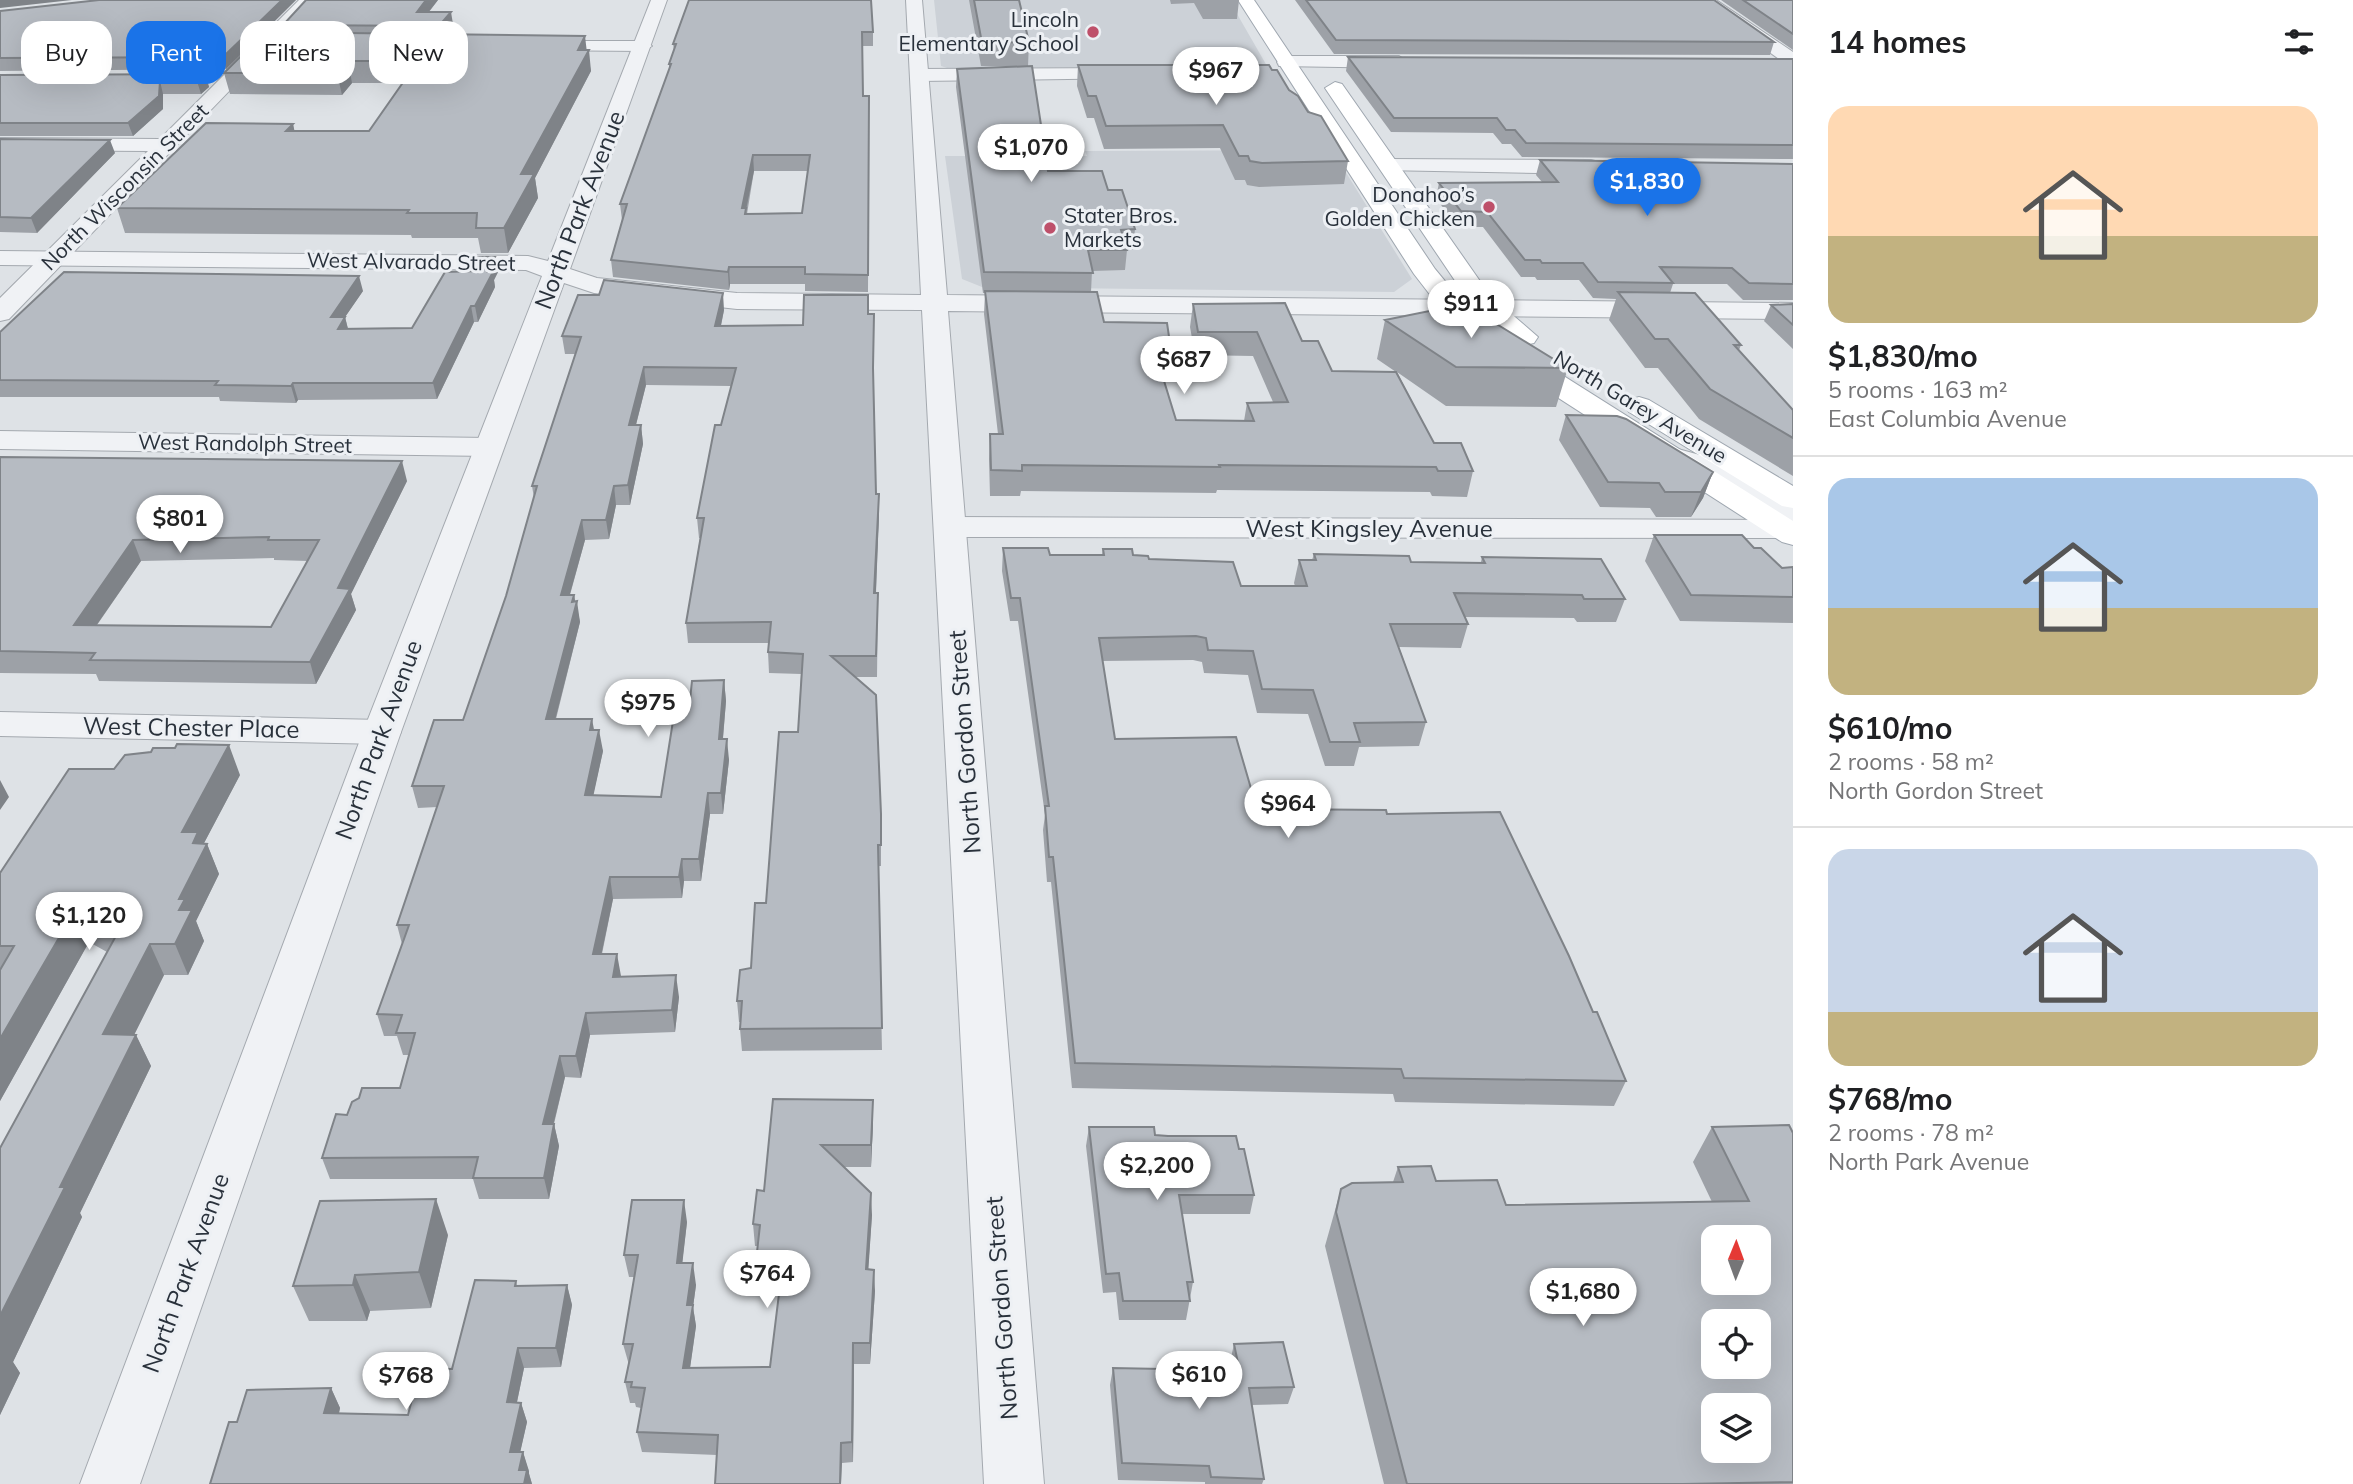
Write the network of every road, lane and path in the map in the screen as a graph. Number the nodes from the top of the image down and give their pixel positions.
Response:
1 (309, 0) edge
2 (659, 0) edge
3 (914, 0) edge
4 (1246, 0) edge
5 (1706, 0) edge
6 (289, 21) edge
7 (1302, 40) dead end
8 (517, 46) edge
9 (643, 46) junction
10 (1414, 62) edge
11 (1793, 62) edge
12 (1766, 64) edge
13 (1290, 67) junction
14 (1321, 67) junction
15 (240, 71) edge
16 (1266, 73) edge
17 (1155, 74) edge
18 (919, 75) junction
19 (226, 78) edge
20 (233, 78) junction
21 (0, 145) edge
22 (163, 145) junction
23 (1390, 165) junction
24 (1618, 167) edge
25 (0, 258) edge
26 (54, 259) junction
27 (556, 272) junction
28 (934, 302) junction
29 (1451, 308) junction
30 (1489, 308) junction
31 (1793, 311) edge
32 (0, 313) edge
33 (0, 440) edge
34 (489, 447) junction
35 (1667, 454) joint
36 (1793, 499) edge
37 (1791, 526) edge
38 (951, 527) junction
39 (0, 724) edge
40 (382, 732) junction
41 (110, 1484) edge
42 (1014, 1484) edge

1 - 6 street, North Wisconsin Street
2 - 9 street, North Park Avenue
3 - 18 street, North Gordon Street
4 - 13 main road, North Garey Avenue
5 - 11 street
7 - 14 main road, North Garey Avenue
8 - 9 street
9 - 27 street, North Park Avenue
10 - 14 street
11 - 12 street
13 - 14 street
13 - 16 street
13 - 29 main road, North Garey Avenue
14 - 23 main road, North Garey Avenue
15 - 20 street, North Wisconsin Street
17 - 18 street
18 - 28 street, North Gordon Street
19 - 20 street
20 - 22 street, North Wisconsin Street
21 - 22 street
22 - 26 street, North Wisconsin Street
23 - 24 street
23 - 30 main road, North Garey Avenue
25 - 26 street, West Alvarado Street
26 - 27 street, West Alvarado Street
26 - 32 street, North Wisconsin Street
27 - 28 street, West Alvarado Street
27 - 34 street, North Park Avenue
28 - 29 street, West Alvarado Street
28 - 38 street, North Gordon Street
29 - 30 street, West Alvarado Street
29 - 35 main road, North Garey Avenue
30 - 31 street, West Alvarado Street
30 - 36 main road, North Garey Avenue
33 - 34 street, West Randolph Street
34 - 40 street, North Park Avenue
35 - 37 street
37 - 38 street, West Kingsley Avenue
38 - 42 street, North Gordon Street
39 - 40 street, West Chester Place
40 - 41 street, North Park Avenue

